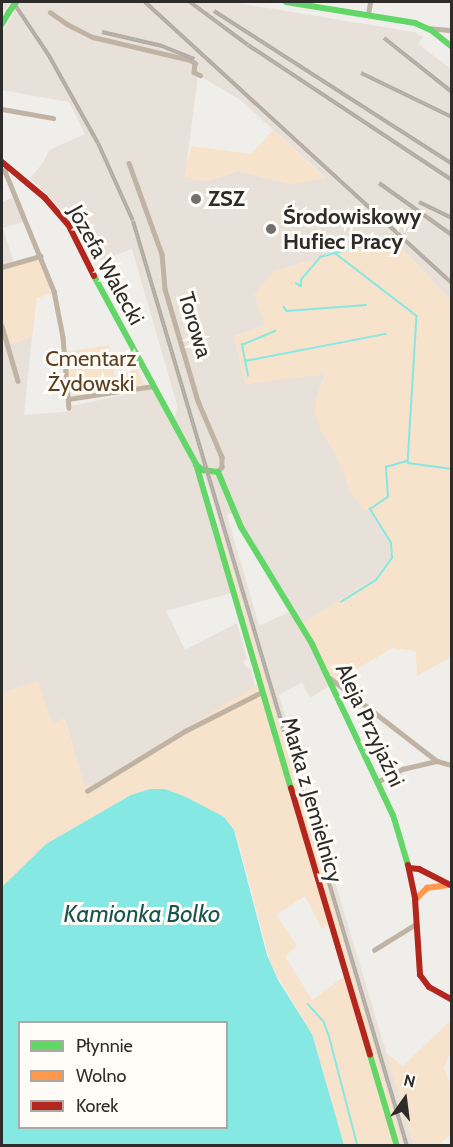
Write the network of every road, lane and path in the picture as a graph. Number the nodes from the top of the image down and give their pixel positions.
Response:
1 (16, 2) edge
2 (286, 2) edge
3 (370, 2) edge
4 (50, 12) dead end
5 (368, 15) junction
6 (2, 24) edge
7 (427, 28) junction
8 (452, 30) edge
9 (452, 47) edge
10 (200, 75) dead end
11 (2, 109) edge
12 (53, 118) dead end
13 (2, 162) edge
14 (129, 163) dead end
15 (7, 167) junction
16 (20, 176) junction
17 (11, 184) junction
18 (40, 255) junction
19 (2, 267) edge
20 (2, 326) edge
21 (18, 381) dead end
22 (153, 386) junction
23 (68, 399) junction
24 (69, 408) dead end
25 (195, 464) junction
26 (218, 472) junction
27 (324, 671) junction
28 (262, 692) junction
29 (437, 761) junction
30 (452, 765) edge
31 (377, 782) junction
32 (87, 791) dead end
33 (410, 868) junction
34 (451, 885) edge
35 (416, 899) junction
36 (416, 924) junction
37 (374, 950) dead end
38 (452, 1000) edge
39 (397, 1146) edge

1 - 6 main road, bridge
2 - 5 main road
3 - 5 street
4 - 10 street
5 - 7 main road
7 - 8 street
7 - 9 main road
11 - 12 street
13 - 15 main road, Józefa Walecki
14 - 26 street, Torowa
15 - 16 main road, Józefa Walecki
15 - 17 street
16 - 17 street
16 - 22 main road, Józefa Walecki
17 - 18 street
18 - 19 street
18 - 23 street
20 - 21 street
22 - 23 street
22 - 25 main road, Józefa Walecki
23 - 24 street
25 - 26 main road
25 - 28 main road, Marka z Jemielnicy
26 - 27 main road, Aleja Przyjaźni
27 - 29 street
27 - 31 main road, Aleja Przyjaźni
28 - 32 street
28 - 39 main road, Marka z Jemielnicy
29 - 30 street
29 - 31 street
31 - 33 main road, Aleja Przyjaźni
33 - 34 main road
33 - 35 main road, Aleja Przyjaźni
34 - 35 main road
35 - 36 main road, Aleja Przyjaźni
36 - 37 street
36 - 38 main road, Aleja Przyjaźni

